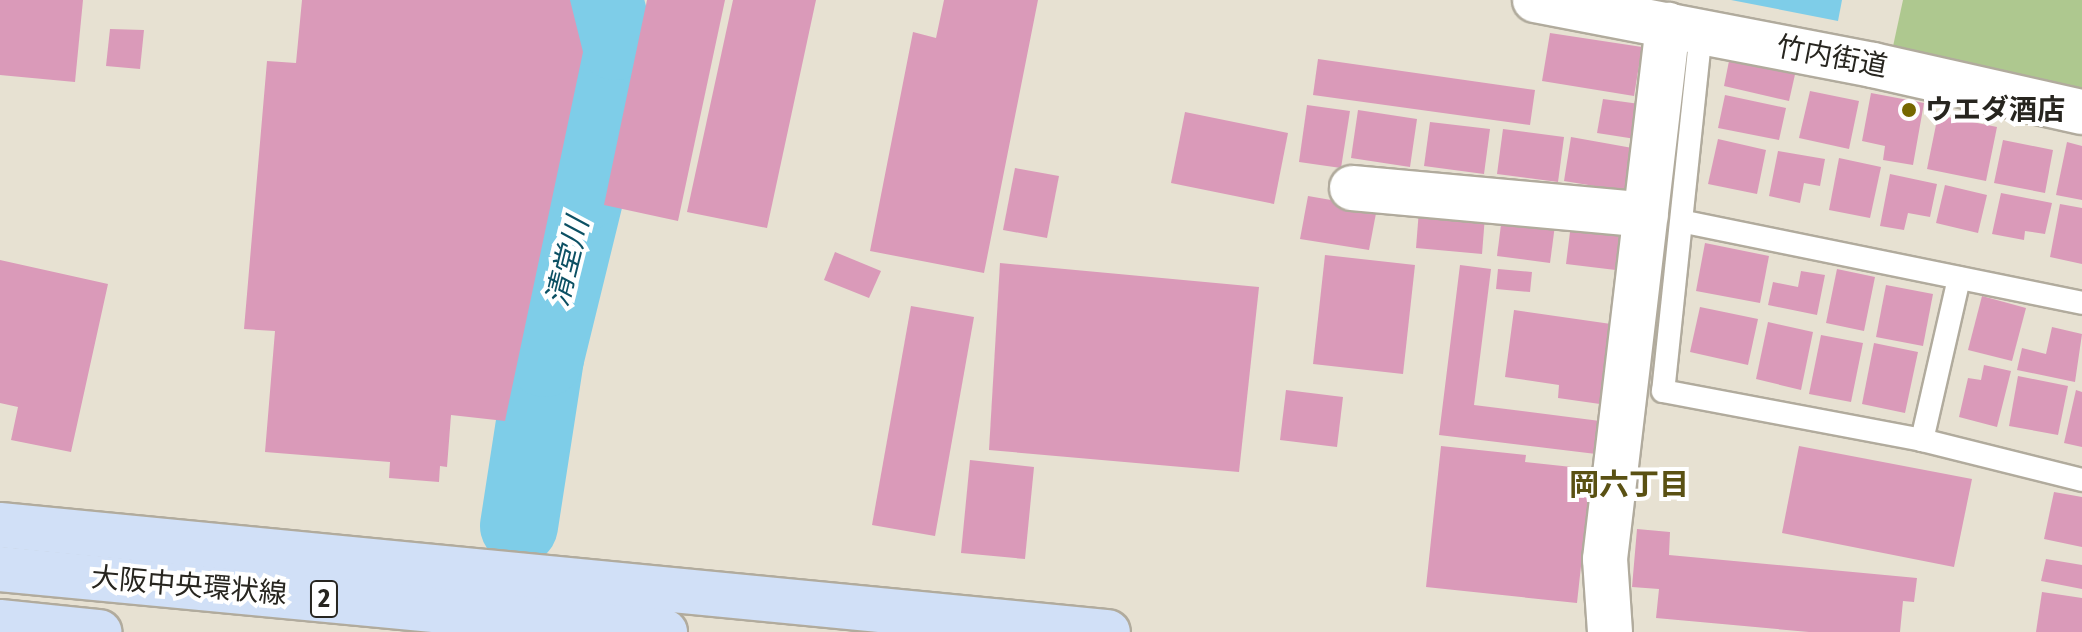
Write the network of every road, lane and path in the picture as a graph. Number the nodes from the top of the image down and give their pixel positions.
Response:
1 (1535, 0) edge
2 (1582, 4) edge
3 (1685, 28) junction
4 (2082, 112) edge
5 (1352, 188) dead end
6 (1665, 219) junction
7 (1959, 278) junction
8 (2082, 303) edge
9 (1922, 440) junction
10 (2082, 480) edge
11 (0, 525) edge
12 (0, 569) edge
13 (0, 622) edge
14 (656, 631) edge
15 (99, 632) edge
16 (1108, 632) edge
17 (1610, 632) edge

1 - 2 street, 竹内街道
2 - 3 street, 竹内街道
3 - 4 street, 竹内街道
3 - 6 street
5 - 6 street
6 - 7 lane
6 - 9 lane
6 - 17 street
7 - 8 lane
7 - 9 lane
9 - 10 lane
11 - 16 main road
12 - 14 main road, 大阪中央環状線 / 2
13 - 15 main road, 大阪中央環状線

